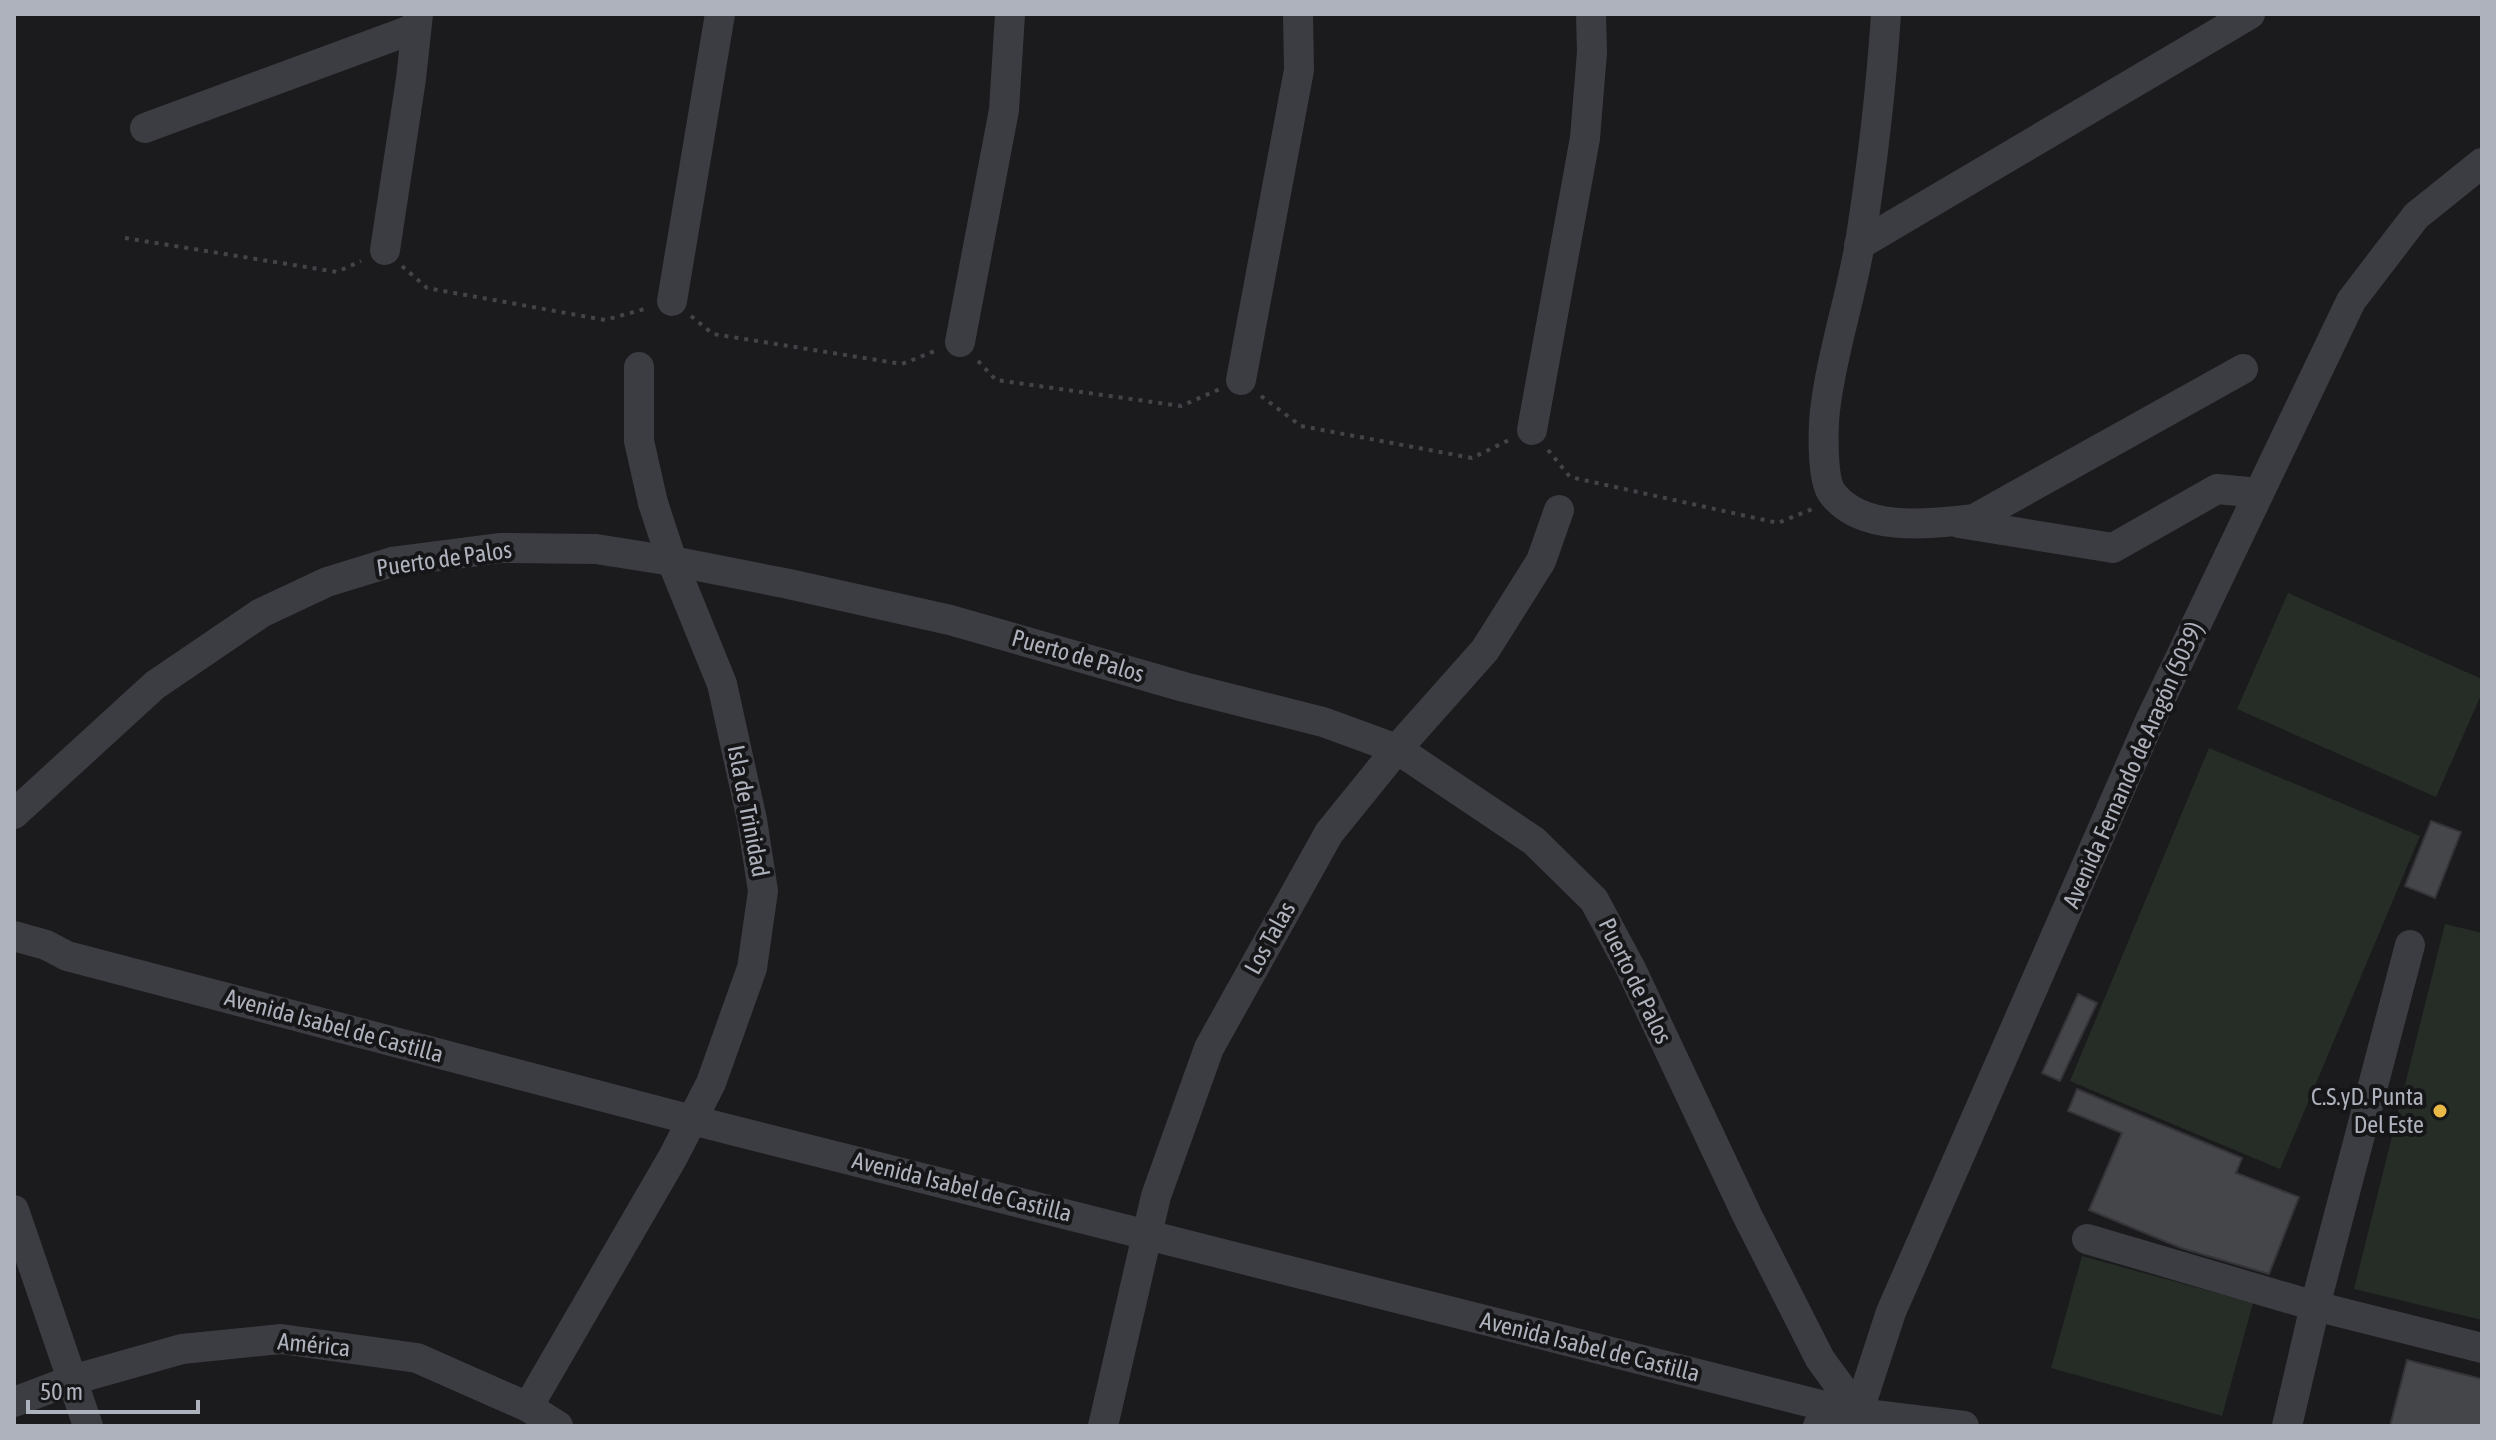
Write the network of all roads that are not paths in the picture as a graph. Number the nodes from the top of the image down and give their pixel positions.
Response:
1 (720, 14) edge
2 (1010, 14) edge
3 (1298, 14) edge
4 (1591, 14) edge
5 (1886, 14) edge
6 (2250, 14) edge
7 (417, 21) edge
8 (145, 128) dead end
9 (2482, 163) edge
10 (1859, 245) junction
11 (385, 250) road end
12 (672, 301) road end
13 (960, 342) road end
14 (639, 367) dead end
15 (2243, 369) dead end
16 (1241, 380) road end
17 (1532, 430) road end
18 (2259, 493) junction
19 (1559, 510) dead end
20 (1950, 522) junction
21 (672, 561) junction
22 (1397, 749) junction
23 (14, 814) edge
24 (14, 936) edge
25 (2410, 945) dead end
26 (14, 950) edge
27 (67, 956) junction
28 (692, 1120) junction
29 (14, 1210) edge
30 (1146, 1234) junction
31 (2087, 1239) dead end
32 (2315, 1306) junction
33 (2482, 1348) edge
34 (72, 1380) junction
35 (14, 1402) edge
36 (528, 1407) junction
37 (1859, 1423) edge
38 (88, 1426) edge
39 (558, 1426) edge
40 (1103, 1426) edge
41 (1818, 1426) edge
42 (1904, 1426) edge
43 (1964, 1426) edge
44 (2287, 1426) edge

1 - 12 street
2 - 13 street
3 - 16 street
4 - 17 street
5 - 10 street
6 - 10 street
7 - 8 street
7 - 11 street
9 - 18 street, Avenida Fernando de Aragón (5039)
10 - 20 street
14 - 21 street, Isla de Trinidad
15 - 20 street
18 - 20 street
18 - 37 street, Avenida Fernando de Aragón (5039)
19 - 22 street, Los Talas
21 - 22 street, Puerto de Palos
21 - 23 street, Puerto de Palos
21 - 28 street, Isla de Trinidad
22 - 30 street, Los Talas
22 - 37 street, Puerto de Palos
24 - 27 street
25 - 32 street
26 - 27 street
27 - 28 street, Avenida Isabel de Castilla
28 - 30 street, Avenida Isabel de Castilla
28 - 36 street, Isla de Trinidad
29 - 34 street
30 - 37 street, Avenida Isabel de Castilla
30 - 40 street, Los Talas
31 - 32 street
32 - 33 street
32 - 44 street
34 - 35 street, América
34 - 36 street, América
34 - 38 street
36 - 39 street, América
37 - 41 street
37 - 42 street, Avenida Isabel de Castilla
37 - 43 street, Avenida Isabel de Castilla

